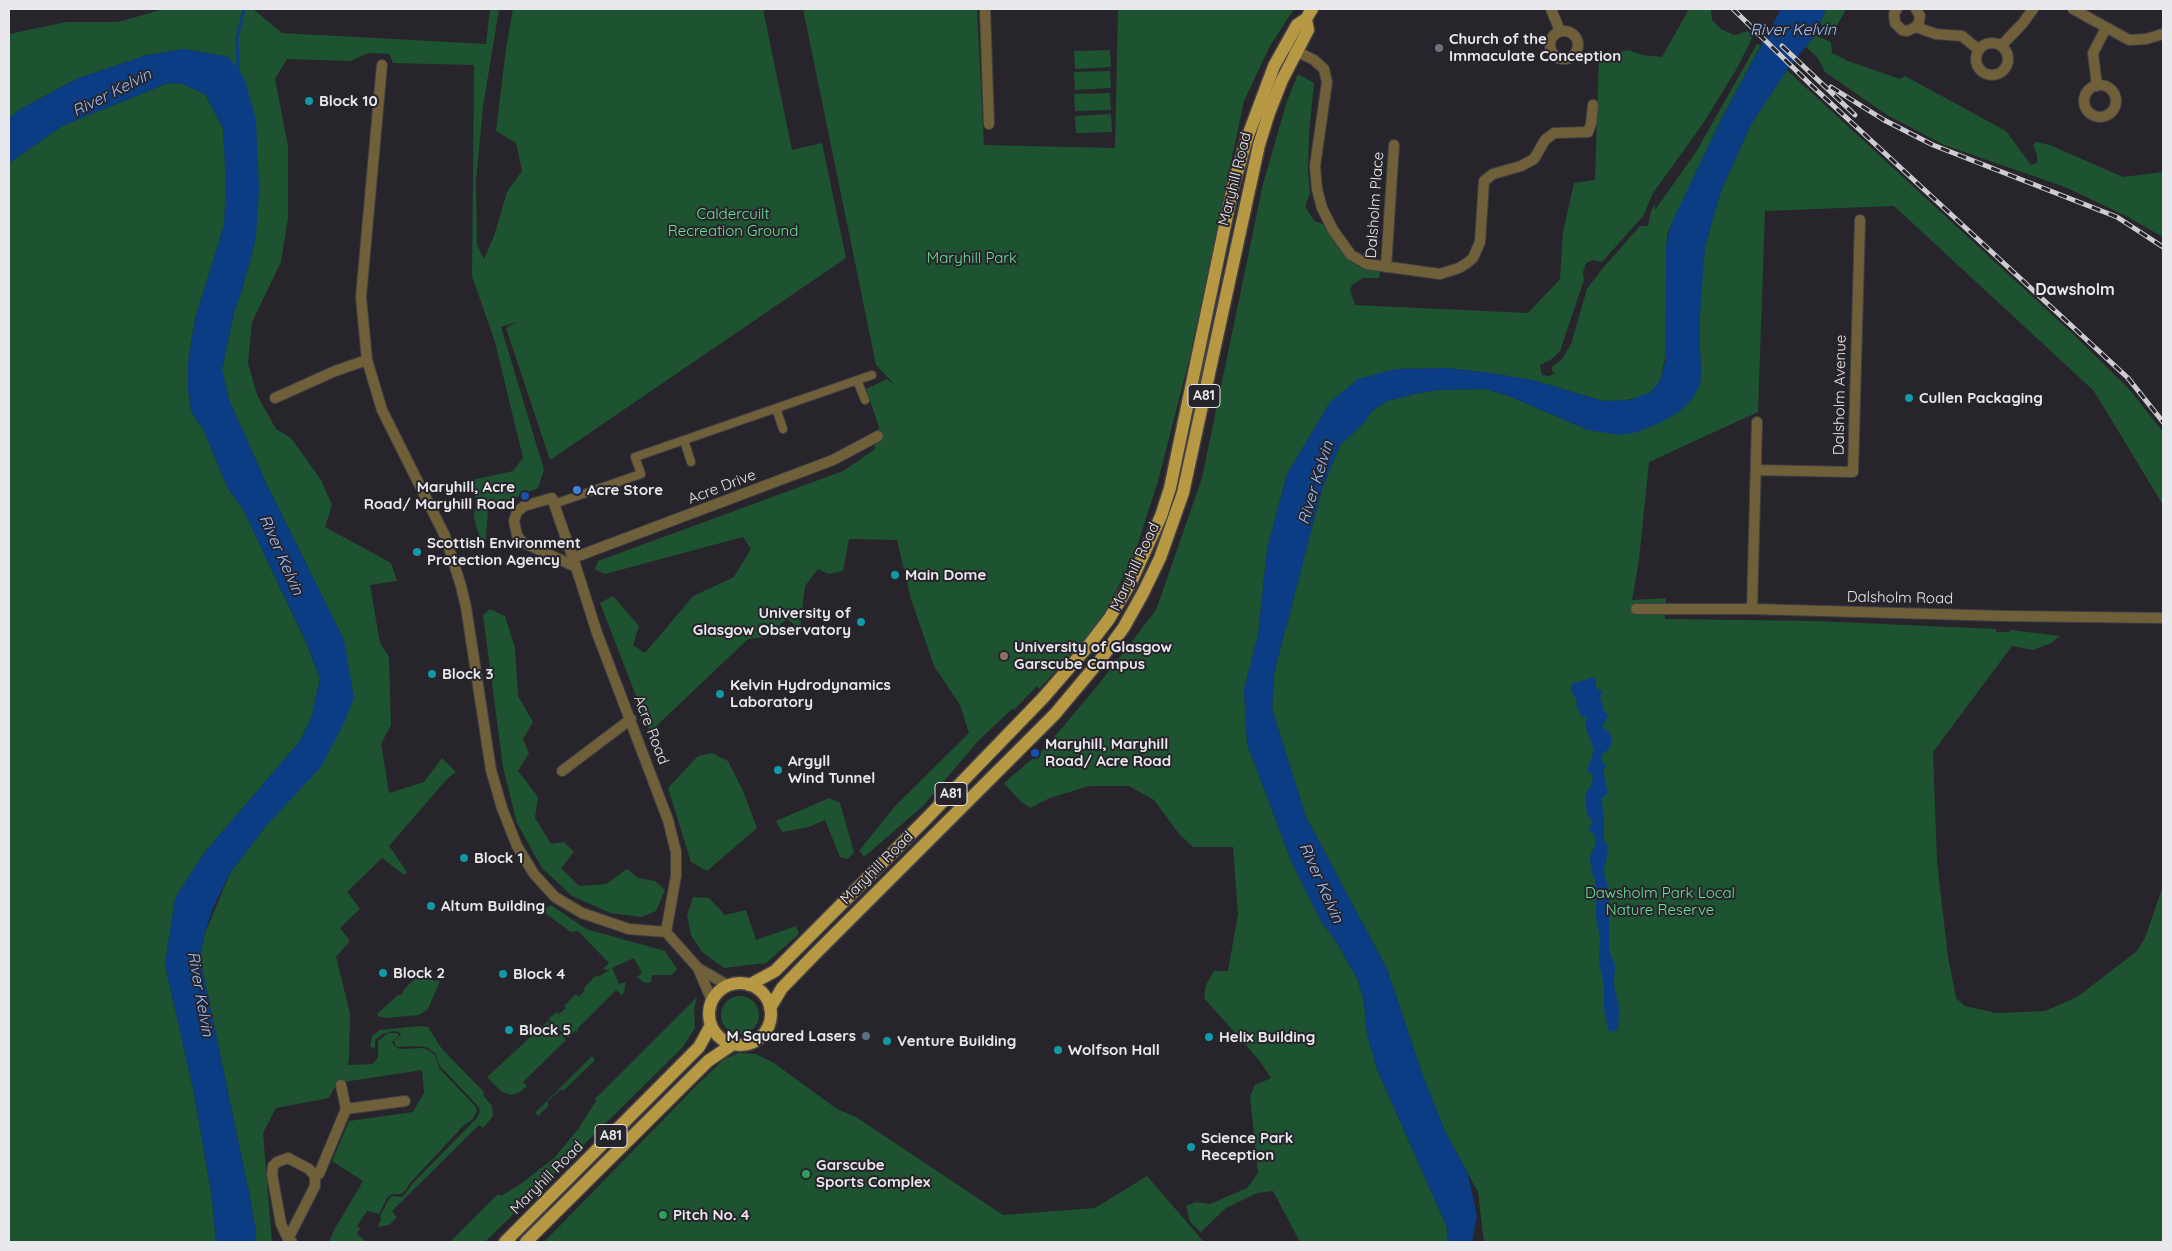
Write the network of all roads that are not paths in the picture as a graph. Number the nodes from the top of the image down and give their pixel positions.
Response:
1 (985, 9) edge
2 (1551, 9) edge
3 (1897, 9) edge
4 (1916, 9) edge
5 (2033, 9) edge
6 (2073, 9) edge
7 (1309, 14) edge
8 (1916, 27) junction
9 (2106, 28) junction
10 (1560, 31) dead end
11 (2163, 34) edge
12 (1284, 46) junction
13 (2001, 46) junction
14 (1979, 50) junction
15 (1296, 52) junction
16 (382, 65) dead end
17 (2097, 86) dead end
18 (1593, 105) dead end
19 (989, 124) dead end
20 (1394, 145) dead end
21 (1860, 220) dead end
22 (1386, 267) junction
23 (1198, 354) junction
24 (1212, 357) junction
25 (367, 360) junction
26 (872, 375) dead end
27 (857, 380) junction
28 (275, 398) dead end
29 (864, 400) dead end
30 (776, 408) junction
31 (1757, 422) dead end
32 (783, 429) dead end
33 (878, 436) dead end
34 (684, 440) junction
35 (691, 462) dead end
36 (1756, 470) junction
37 (553, 501) junction
38 (574, 562) junction
39 (1636, 609) dead end
40 (1752, 609) junction
41 (2163, 618) edge
42 (631, 719) junction
43 (562, 771) dead end
44 (666, 932) junction
45 (698, 968) junction
46 (749, 985) junction
47 (729, 986) junction
48 (712, 1001) junction
49 (770, 1008) junction
50 (711, 1025) junction
51 (733, 1044) junction
52 (341, 1085) dead end
53 (405, 1101) dead end
54 (346, 1109) junction
55 (315, 1176) junction
56 (290, 1241) edge
57 (505, 1242) edge
58 (526, 1242) edge

1 - 19 street
2 - 10 street
3 - 8 street
4 - 8 street
5 - 13 street
6 - 9 street
7 - 12 main road, Maryhill Road / A81
7 - 15 main road, Maryhill Road / A81
8 - 14 street
9 - 11 street
9 - 17 street
12 - 15 street
12 - 23 main road, Maryhill Road / A81
13 - 14 street
13 - 14 street
15 - 22 street
15 - 24 main road, Maryhill Road / A81
16 - 25 street
18 - 22 street
20 - 22 street, Dalsholm Place
21 - 36 street, Dalsholm Avenue
23 - 24 main road
23 - 46 main road, Maryhill Road / A81
24 - 49 main road, Maryhill Road / A81
25 - 28 street
25 - 44 street
26 - 27 street
27 - 29 street
27 - 30 street
30 - 32 street
30 - 34 street
31 - 36 street
33 - 38 street, Acre Drive
34 - 35 street
34 - 37 street
36 - 40 street
37 - 38 street, Acre Road
37 - 38 street
38 - 42 street, Acre Road
39 - 40 street, Dalsholm Road
40 - 41 street, Dalsholm Road
42 - 43 street
42 - 44 street, Acre Road
44 - 45 street
45 - 47 street
45 - 48 street
46 - 47 main road, A81
46 - 49 main road
47 - 48 main road
48 - 50 main road, A81
49 - 51 main road, A81
50 - 51 main road
50 - 57 main road, Maryhill Road / A81
51 - 58 main road, Maryhill Road / A81
52 - 54 street
53 - 54 street
54 - 55 street
55 - 56 street
55 - 56 street

